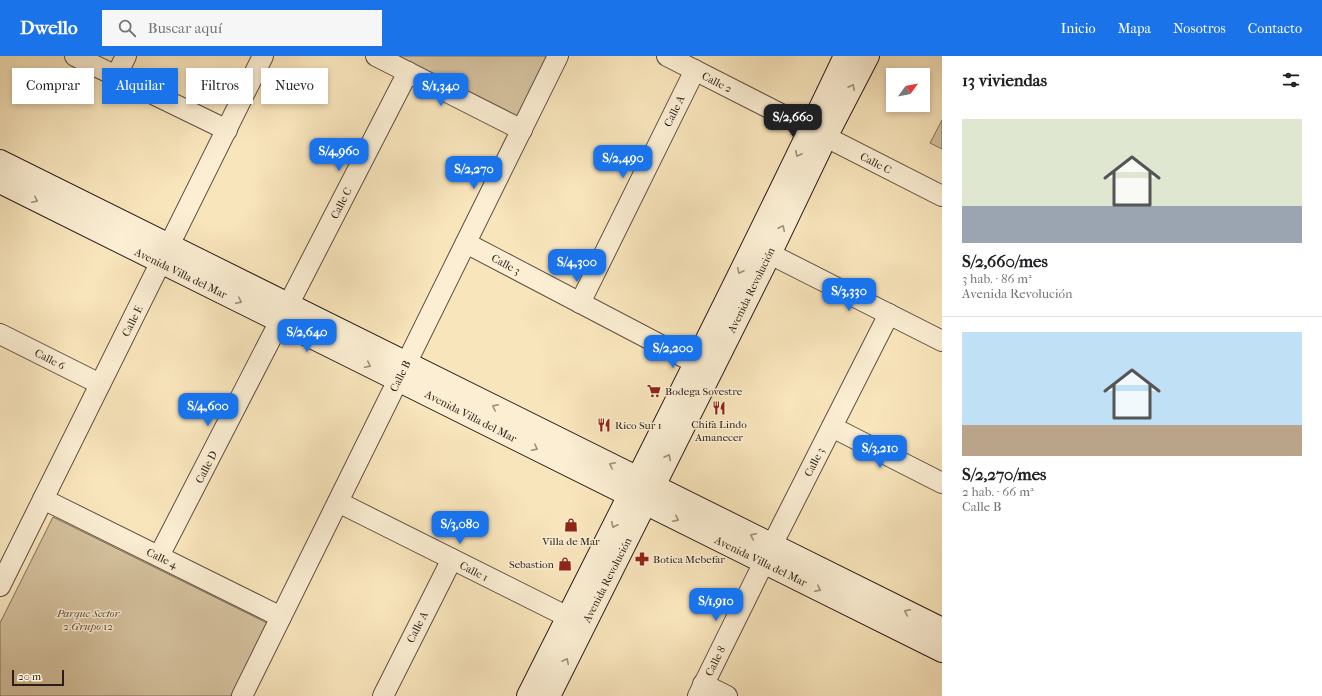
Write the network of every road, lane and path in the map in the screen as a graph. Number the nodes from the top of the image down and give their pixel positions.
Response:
1 (76, 56) edge
2 (126, 56) edge
3 (263, 56) edge
4 (376, 56) edge
5 (558, 56) edge
6 (667, 56) edge
7 (845, 56) edge
8 (868, 56) edge
9 (120, 68) edge
10 (102, 69) edge
11 (695, 70) junction
12 (408, 72) junction
13 (174, 104) edge
14 (227, 130) junction
15 (522, 130) junction
16 (818, 133) junction
17 (0, 162) edge
18 (0, 182) edge
19 (942, 196) edge
20 (466, 243) junction
21 (165, 254) junction
22 (770, 254) junction
23 (580, 303) junction
24 (285, 313) junction
25 (889, 314) junction
26 (0, 334) edge
27 (942, 341) edge
28 (695, 363) junction
29 (403, 371) junction
30 (100, 384) junction
31 (832, 427) junction
32 (942, 483) edge
33 (641, 491) junction
34 (43, 499) junction
35 (338, 502) junction
36 (768, 554) junction
37 (159, 556) junction
38 (452, 559) junction
39 (0, 586) edge
40 (281, 617) junction
41 (568, 618) junction
42 (942, 629) edge
43 (942, 651) edge
44 (700, 690) edge
45 (242, 696) edge
46 (383, 696) edge
47 (528, 696) edge
48 (549, 696) edge
49 (727, 696) edge

1 - 10 street
2 - 9 street
3 - 14 street, Calle E
4 - 12 street
5 - 15 street, Calle B
6 - 11 street, Calle 2
7 - 16 street, Avenida Revolución
16 -> 8 street, Avenida Revolución
11 - 16 street, Calle 2
11 - 23 street, Calle A
12 - 15 street
12 - 24 street, Calle C
13 - 14 street
14 - 21 street, Calle E
15 - 20 street, Calle B
16 - 19 street, Calle C
22 -> 16 street, Avenida Revolución
16 -> 28 street, Avenida Revolución
17 - 21 street, Avenida Villa del Mar
18 -> 21 street, Avenida Villa del Mar
20 - 23 street, Calle 3
20 - 29 street, Calle B
21 - 24 street, Avenida Villa del Mar
21 - 30 street, Calle E
22 - 25 street
33 -> 22 street, Avenida Revolución
23 - 28 street, Calle 3
24 - 29 street, Avenida Villa del Mar
24 - 37 street, Calle D
25 - 27 street
25 - 31 street, Calle 3
26 - 30 street, Calle 6
28 - 33 street, Avenida Revolución
29 - 33 street, Avenida Villa del Mar
29 - 35 street, Calle B
30 - 34 street, Calle E
31 - 32 street
31 - 36 street, Calle 3
33 - 36 street, Avenida Villa del Mar
33 -> 41 street, Avenida Revolución
48 -> 33 street, Avenida Revolución
34 - 37 street, Calle 4
34 - 39 street, Calle E
35 - 38 street, Calle 1
35 - 40 street, Calle B
42 -> 36 street, Avenida Villa del Mar
36 -> 43 street, Avenida Villa del Mar
36 - 44 street, Calle 8
37 - 40 street, Calle 4
38 - 41 street, Calle 1
38 - 46 street, Calle A
40 - 45 street, Calle B
41 - 47 street, Avenida Revolución
44 - 49 street

